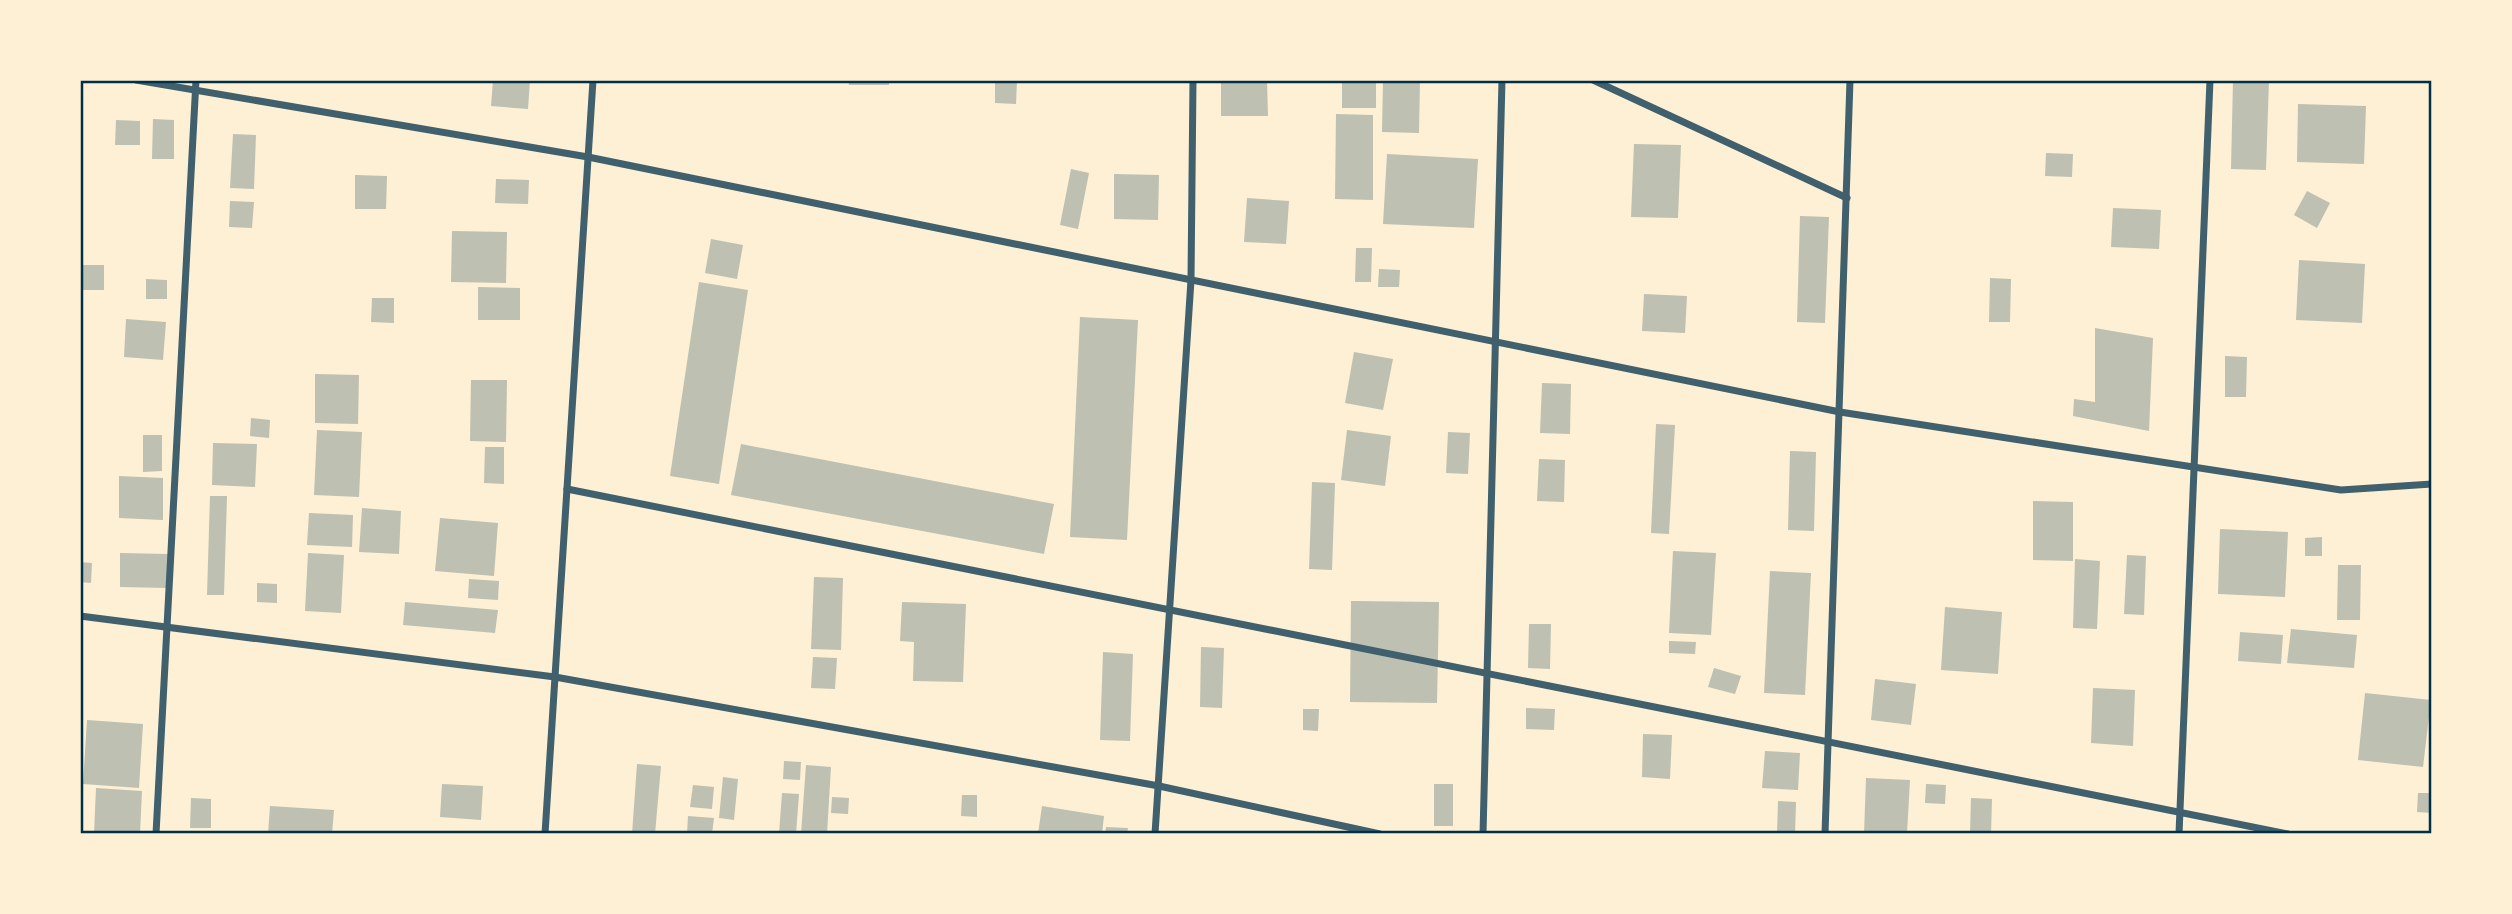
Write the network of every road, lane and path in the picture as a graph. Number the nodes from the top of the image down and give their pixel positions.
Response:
1 (136, 80) edge
2 (196, 80) edge
3 (593, 80) edge
4 (1193, 80) edge
5 (1502, 80) edge
6 (1593, 80) edge
7 (1850, 80) edge
8 (2210, 80) edge
9 (195, 90) junction
10 (589, 157) junction
11 (1847, 198) junction
12 (1191, 280) junction
13 (1496, 341) junction
14 (1840, 412) junction
15 (2194, 466) junction
16 (2431, 484) edge
17 (567, 489) junction
18 (1169, 610) junction
19 (80, 617) edge
20 (168, 627) junction
21 (1487, 673) junction
22 (555, 677) junction
23 (1827, 741) junction
24 (1158, 786) junction
25 (2180, 812) junction
26 (156, 834) edge
27 (545, 834) edge
28 (1155, 834) edge
29 (1380, 834) edge
30 (1483, 834) edge
31 (1825, 834) edge
32 (2179, 834) edge
33 (2288, 834) edge

1 - 9 street
2 - 9 street
3 - 10 street
4 - 12 street
5 - 13 street
6 - 11 street
7 - 11 street
8 - 15 street
9 - 10 street
9 - 20 street
10 - 12 street
10 - 17 street
11 - 14 street
12 - 13 street
12 - 18 street
13 - 14 street
13 - 21 street
14 - 15 street
14 - 23 street
15 - 16 street
15 - 25 street
17 - 18 street
17 - 22 street
18 - 21 street
18 - 24 street
19 - 20 street
20 - 22 street
20 - 26 street
21 - 23 street
21 - 30 street
22 - 24 street
22 - 27 street
23 - 25 street
23 - 31 street
24 - 28 street
24 - 29 street
25 - 32 street
25 - 33 street

